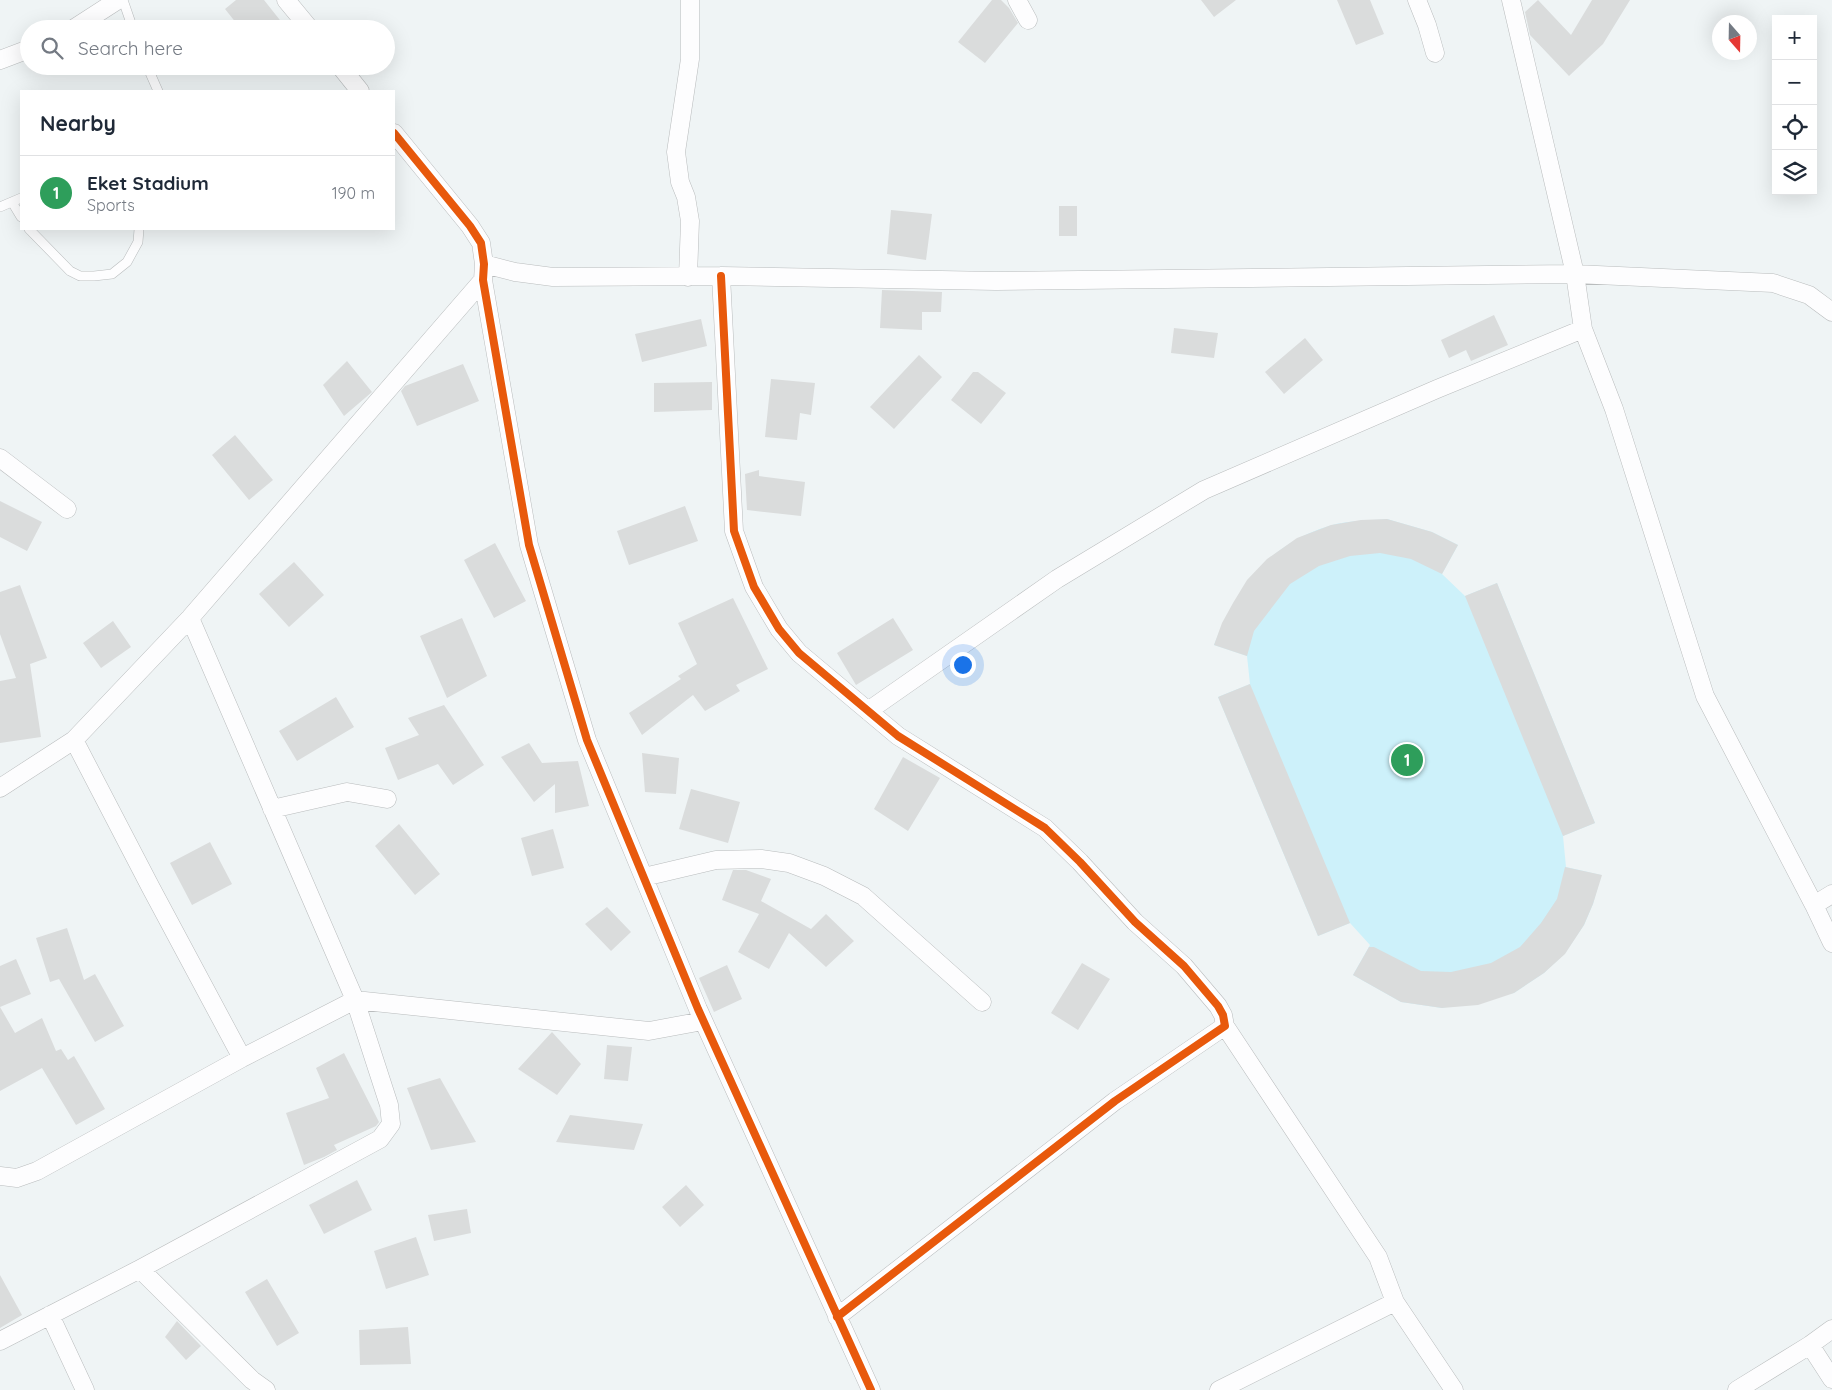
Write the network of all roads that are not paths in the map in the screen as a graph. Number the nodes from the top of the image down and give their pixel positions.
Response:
1 (118, 0) edge
2 (123, 0) edge
3 (286, 0) edge
4 (690, 0) edge
5 (1017, 0) edge
6 (1417, 0) edge
7 (1511, 0) edge
8 (87, 20) edge
9 (130, 20) edge
10 (303, 20) edge
11 (1028, 20) dead end
12 (20, 52) edge
13 (1435, 53) dead end
14 (0, 60) edge
15 (151, 75) edge
16 (347, 75) edge
17 (158, 90) edge
18 (359, 90) edge
19 (395, 134) edge
20 (20, 198) edge
21 (12, 202) junction
22 (0, 207) edge
23 (20, 215) edge
24 (31, 230) edge
25 (139, 230) edge
26 (483, 272) junction
27 (1575, 274) junction
28 (688, 276) junction
29 (721, 276) junction
30 (1832, 312) edge
31 (1584, 329) junction
32 (0, 458) edge
33 (67, 509) dead end
34 (190, 618) junction
35 (868, 712) junction
36 (74, 740) junction
37 (0, 788) edge
38 (387, 799) dead end
39 (272, 809) junction
40 (644, 877) junction
41 (1832, 894) edge
42 (1814, 905) junction
43 (1832, 943) edge
44 (355, 1000) junction
45 (982, 1002) dead end
46 (703, 1021) junction
47 (1225, 1026) junction
48 (242, 1058) junction
49 (0, 1176) edge
50 (140, 1269) junction
51 (1395, 1302) junction
52 (50, 1315) junction
53 (838, 1316) junction
54 (1832, 1329) edge
55 (0, 1341) edge
56 (1810, 1345) junction
57 (1832, 1379) edge
58 (866, 1388) edge
59 (86, 1390) edge
60 (266, 1390) edge
61 (1219, 1390) edge
62 (1454, 1390) edge
63 (1737, 1390) edge

1 - 8 street
2 - 9 lane
3 - 10 street
4 - 28 street
5 - 11 street
6 - 13 street
7 - 27 street
12 - 14 street
15 - 17 lane
16 - 18 street
19 - 26 street
20 - 21 lane
21 - 22 lane
21 - 23 lane
24 - 25 lane
26 - 28 street
26 - 34 street
26 - 40 street
27 - 29 street
27 - 30 street
27 - 31 street
28 - 29 street
29 - 35 street
31 - 35 street
31 - 42 street
32 - 33 street
34 - 36 street
34 - 39 street
35 - 47 street
36 - 37 street
36 - 48 street
38 - 39 street
39 - 44 street
40 - 45 street
40 - 46 street
41 - 42 street
42 - 43 street
44 - 46 street
44 - 48 street
44 - 50 street
46 - 53 street
47 - 51 street
47 - 53 street
48 - 49 street
50 - 52 street
50 - 60 street
51 - 61 street
51 - 62 street
52 - 55 street
52 - 59 street
53 - 58 street
54 - 56 street
56 - 57 street
56 - 63 street

